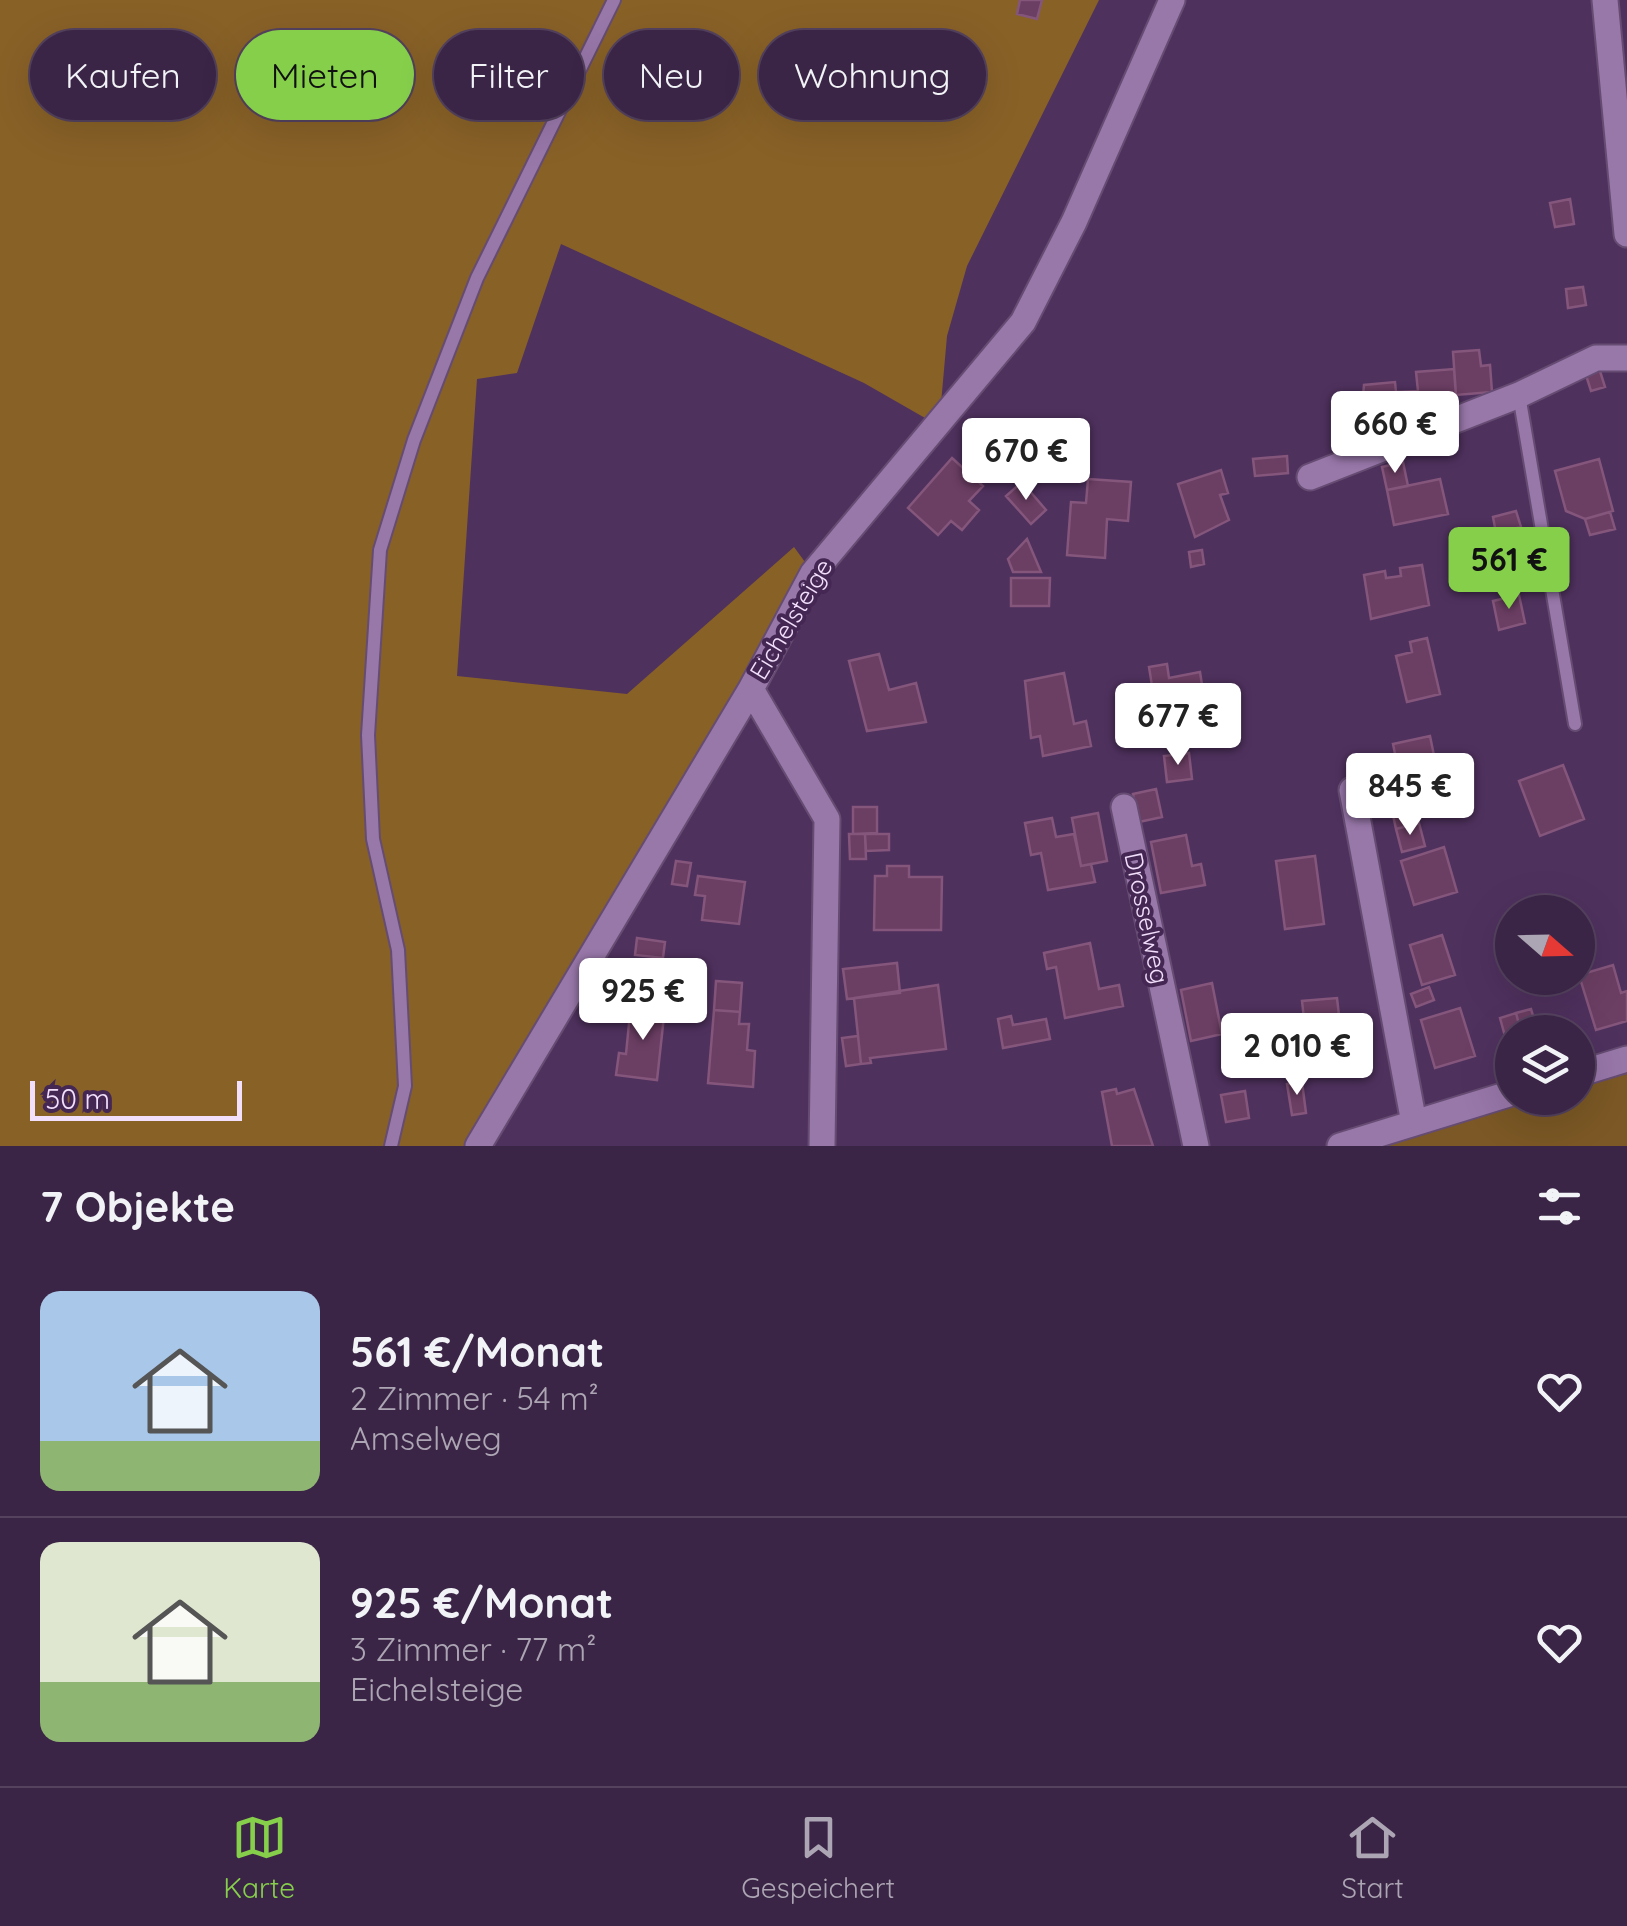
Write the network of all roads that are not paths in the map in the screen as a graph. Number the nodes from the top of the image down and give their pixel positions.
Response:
1 (614, 0) edge
2 (1172, 0) edge
3 (1605, 0) edge
4 (1627, 234) edge
5 (1627, 358) edge
6 (1519, 395) junction
7 (1310, 477) dead end
8 (751, 688) junction
9 (1575, 724) dead end
10 (1352, 790) dead end
11 (1124, 807) dead end
12 (1627, 1060) edge
13 (1595, 1069) edge
14 (1495, 1099) edge
15 (1414, 1123) junction
16 (488, 1139) edge
17 (391, 1146) edge
18 (822, 1146) edge
19 (1196, 1146) edge
20 (1340, 1146) edge

1 - 17 lane
2 - 8 street, Eichelsteige
3 - 4 street
5 - 6 street
6 - 7 street
6 - 9 lane
8 - 16 street, Eichelsteige
8 - 18 street
10 - 15 street
11 - 19 street, Drosselweg
12 - 13 street
14 - 15 street
15 - 20 street

